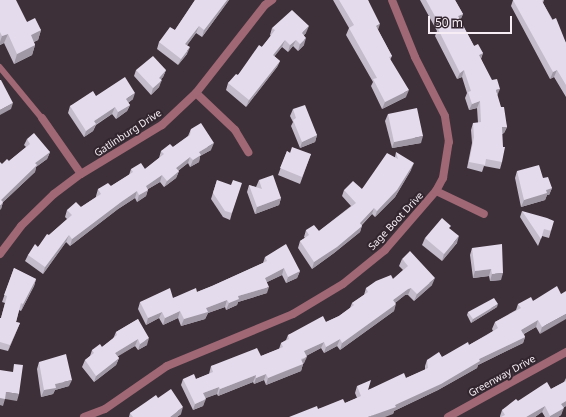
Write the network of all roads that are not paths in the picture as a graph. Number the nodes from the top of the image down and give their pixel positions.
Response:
1 (272, 0) edge
2 (392, 0) edge
3 (0, 67) edge
4 (2, 75) edge
5 (196, 93) junction
6 (42, 118) joint
7 (248, 152) dead end
8 (81, 174) junction
9 (436, 191) junction
10 (484, 214) dead end
11 (0, 254) edge
12 (566, 352) edge
13 (84, 417) edge
14 (448, 417) edge

1 - 5 street, Gatlinburg Drive
2 - 9 street, Sage Boot Drive
3 - 4 lane
4 - 6 lane
5 - 7 street
5 - 8 street, Gatlinburg Drive
6 - 8 street
8 - 11 street, Gatlinburg Drive
9 - 10 street
9 - 13 street, Sage Boot Drive
12 - 14 street, Greenway Drive

